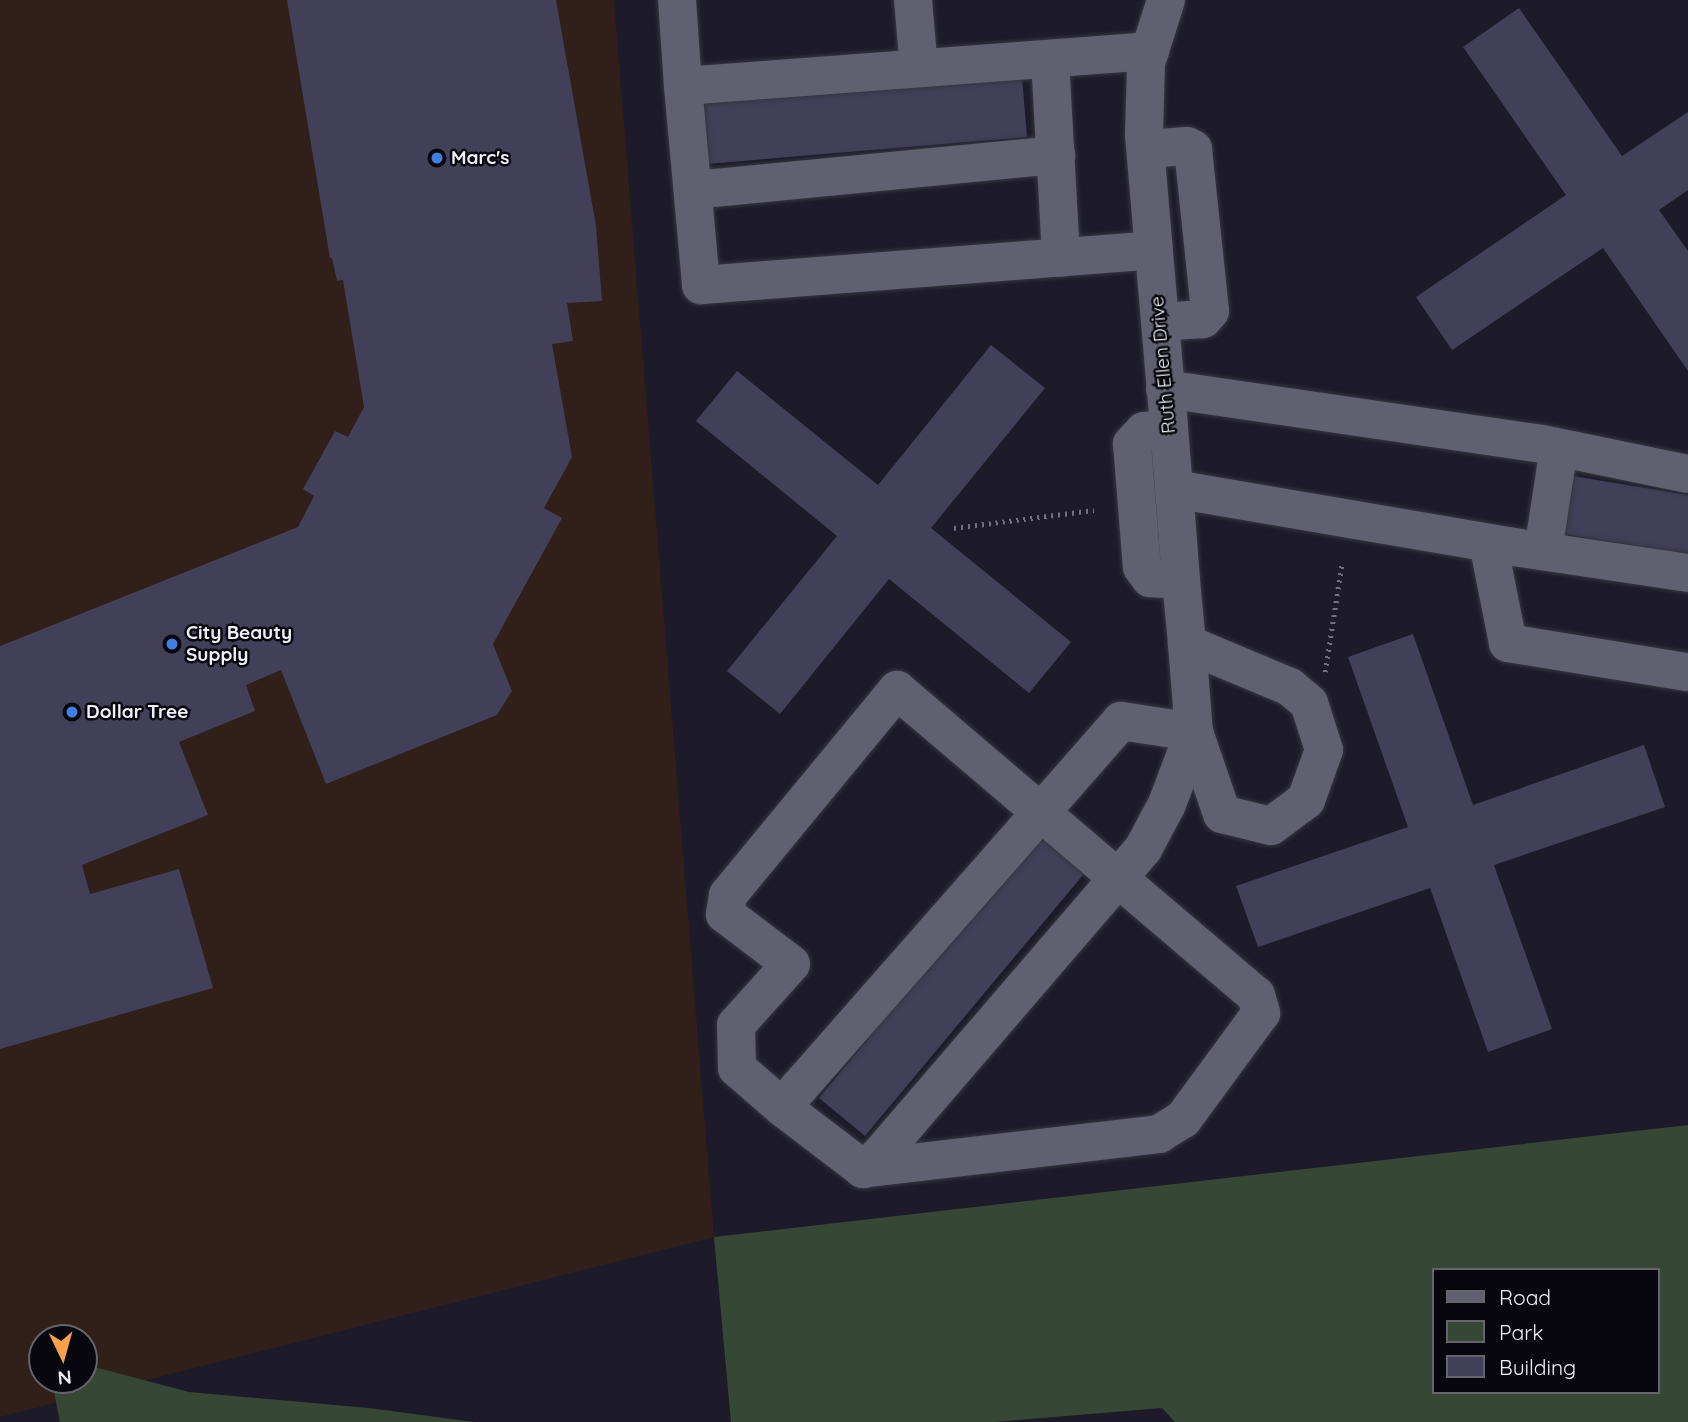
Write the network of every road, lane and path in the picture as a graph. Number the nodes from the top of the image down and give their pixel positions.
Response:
1 (677, 0) edge
2 (914, 0) edge
3 (1166, 0) edge
4 (1150, 51) junction
5 (1050, 59) junction
6 (919, 68) junction
7 (683, 86) junction
8 (1146, 149) junction
9 (1055, 155) junction
10 (692, 190) junction
11 (1154, 250) junction
12 (1061, 258) junction
13 (1160, 322) junction
14 (1165, 389) junction
15 (1169, 428) junction
16 (1559, 447) junction
17 (1688, 474) edge
18 (1174, 489) junction
19 (1094, 510) dead end
20 (954, 528) dead end
21 (1488, 543) junction
22 (1543, 551) junction
23 (1342, 562) dead end
24 (1688, 573) edge
25 (1181, 580) junction
26 (1186, 644) junction
27 (1688, 672) edge
28 (1324, 680) dead end
29 (1194, 732) junction
30 (1040, 813) junction
31 (1119, 876) junction
32 (783, 1108) junction
33 (863, 1169) junction

1 - 7 street
2 - 6 street
3 - 4 street, Ruth Ellen Drive
4 - 5 street
4 - 8 street, Ruth Ellen Drive
5 - 6 street
5 - 9 street
6 - 7 street
7 - 10 street
8 - 11 street, Ruth Ellen Drive
8 - 13 street
9 - 10 street
9 - 12 street
10 - 12 street
11 - 12 street
11 - 13 street, Ruth Ellen Drive
13 - 14 street, Ruth Ellen Drive
14 - 15 street, Ruth Ellen Drive
14 - 16 street
15 - 18 street, Ruth Ellen Drive
15 - 25 street
16 - 17 street
16 - 22 street
18 - 21 street
18 - 25 street, Ruth Ellen Drive
19 - 20 path
21 - 22 street
21 - 27 street
22 - 24 street
23 - 28 path
25 - 26 street, Ruth Ellen Drive
26 - 29 street, Ruth Ellen Drive
26 - 29 street
29 - 30 street
29 - 31 street
30 - 31 street
30 - 32 street
30 - 32 street
31 - 33 street
31 - 33 street
32 - 33 street

